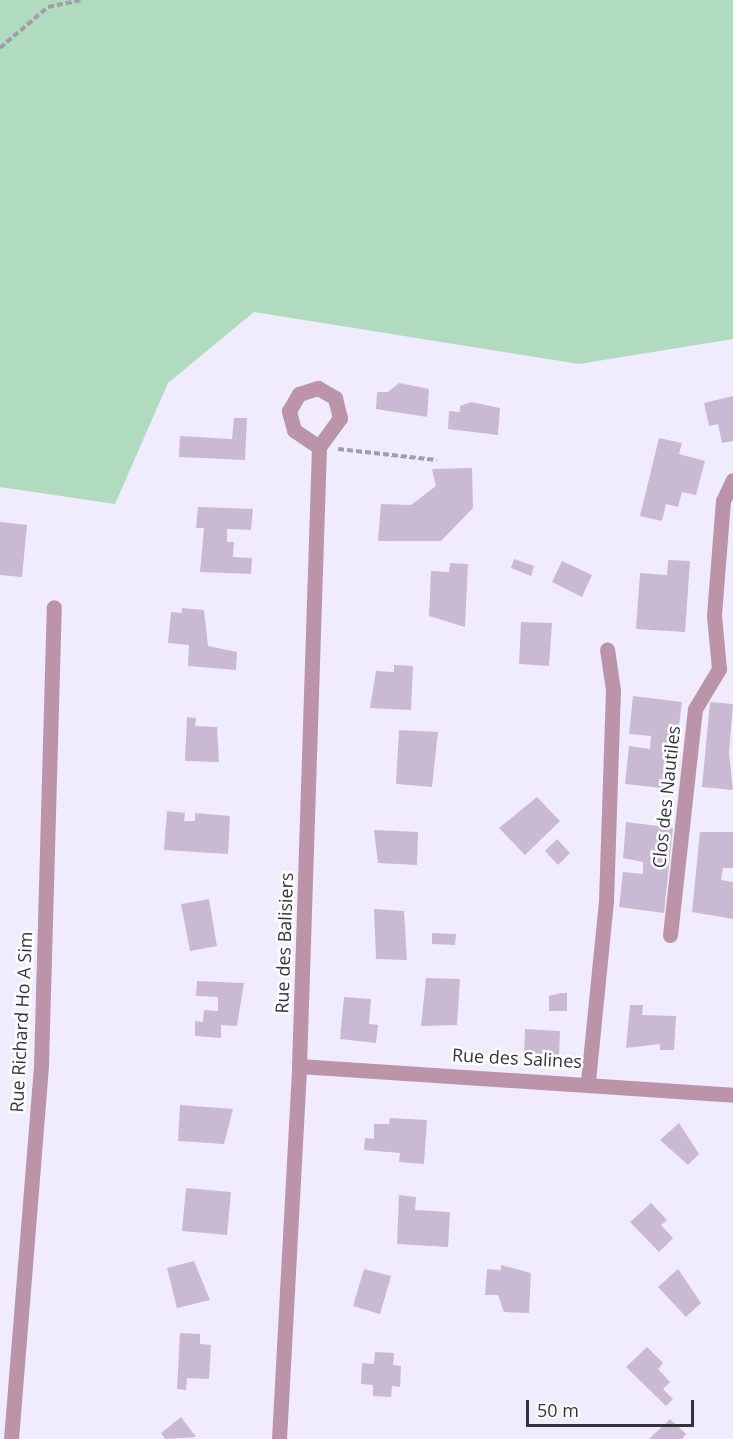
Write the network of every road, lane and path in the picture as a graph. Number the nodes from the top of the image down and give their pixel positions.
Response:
1 (82, 0) edge
2 (0, 48) edge
3 (320, 447) joint
4 (436, 460) dead end
5 (733, 480) edge
6 (54, 607) dead end
7 (607, 649) dead end
8 (726, 671) edge
9 (670, 935) dead end
10 (299, 1066) junction
11 (588, 1081) junction
12 (733, 1095) edge
13 (10, 1439) edge
14 (279, 1439) edge

1 - 2 path
3 - 4 path
3 - 10 street, Rue des Balisiers
5 - 8 street
6 - 13 street, Rue Richard Ho A Sim
7 - 11 street
8 - 9 street, Clos des Nautiles
10 - 11 street, Rue des Salines
10 - 14 street, Rue des Balisiers
11 - 12 street, Rue des Salines

